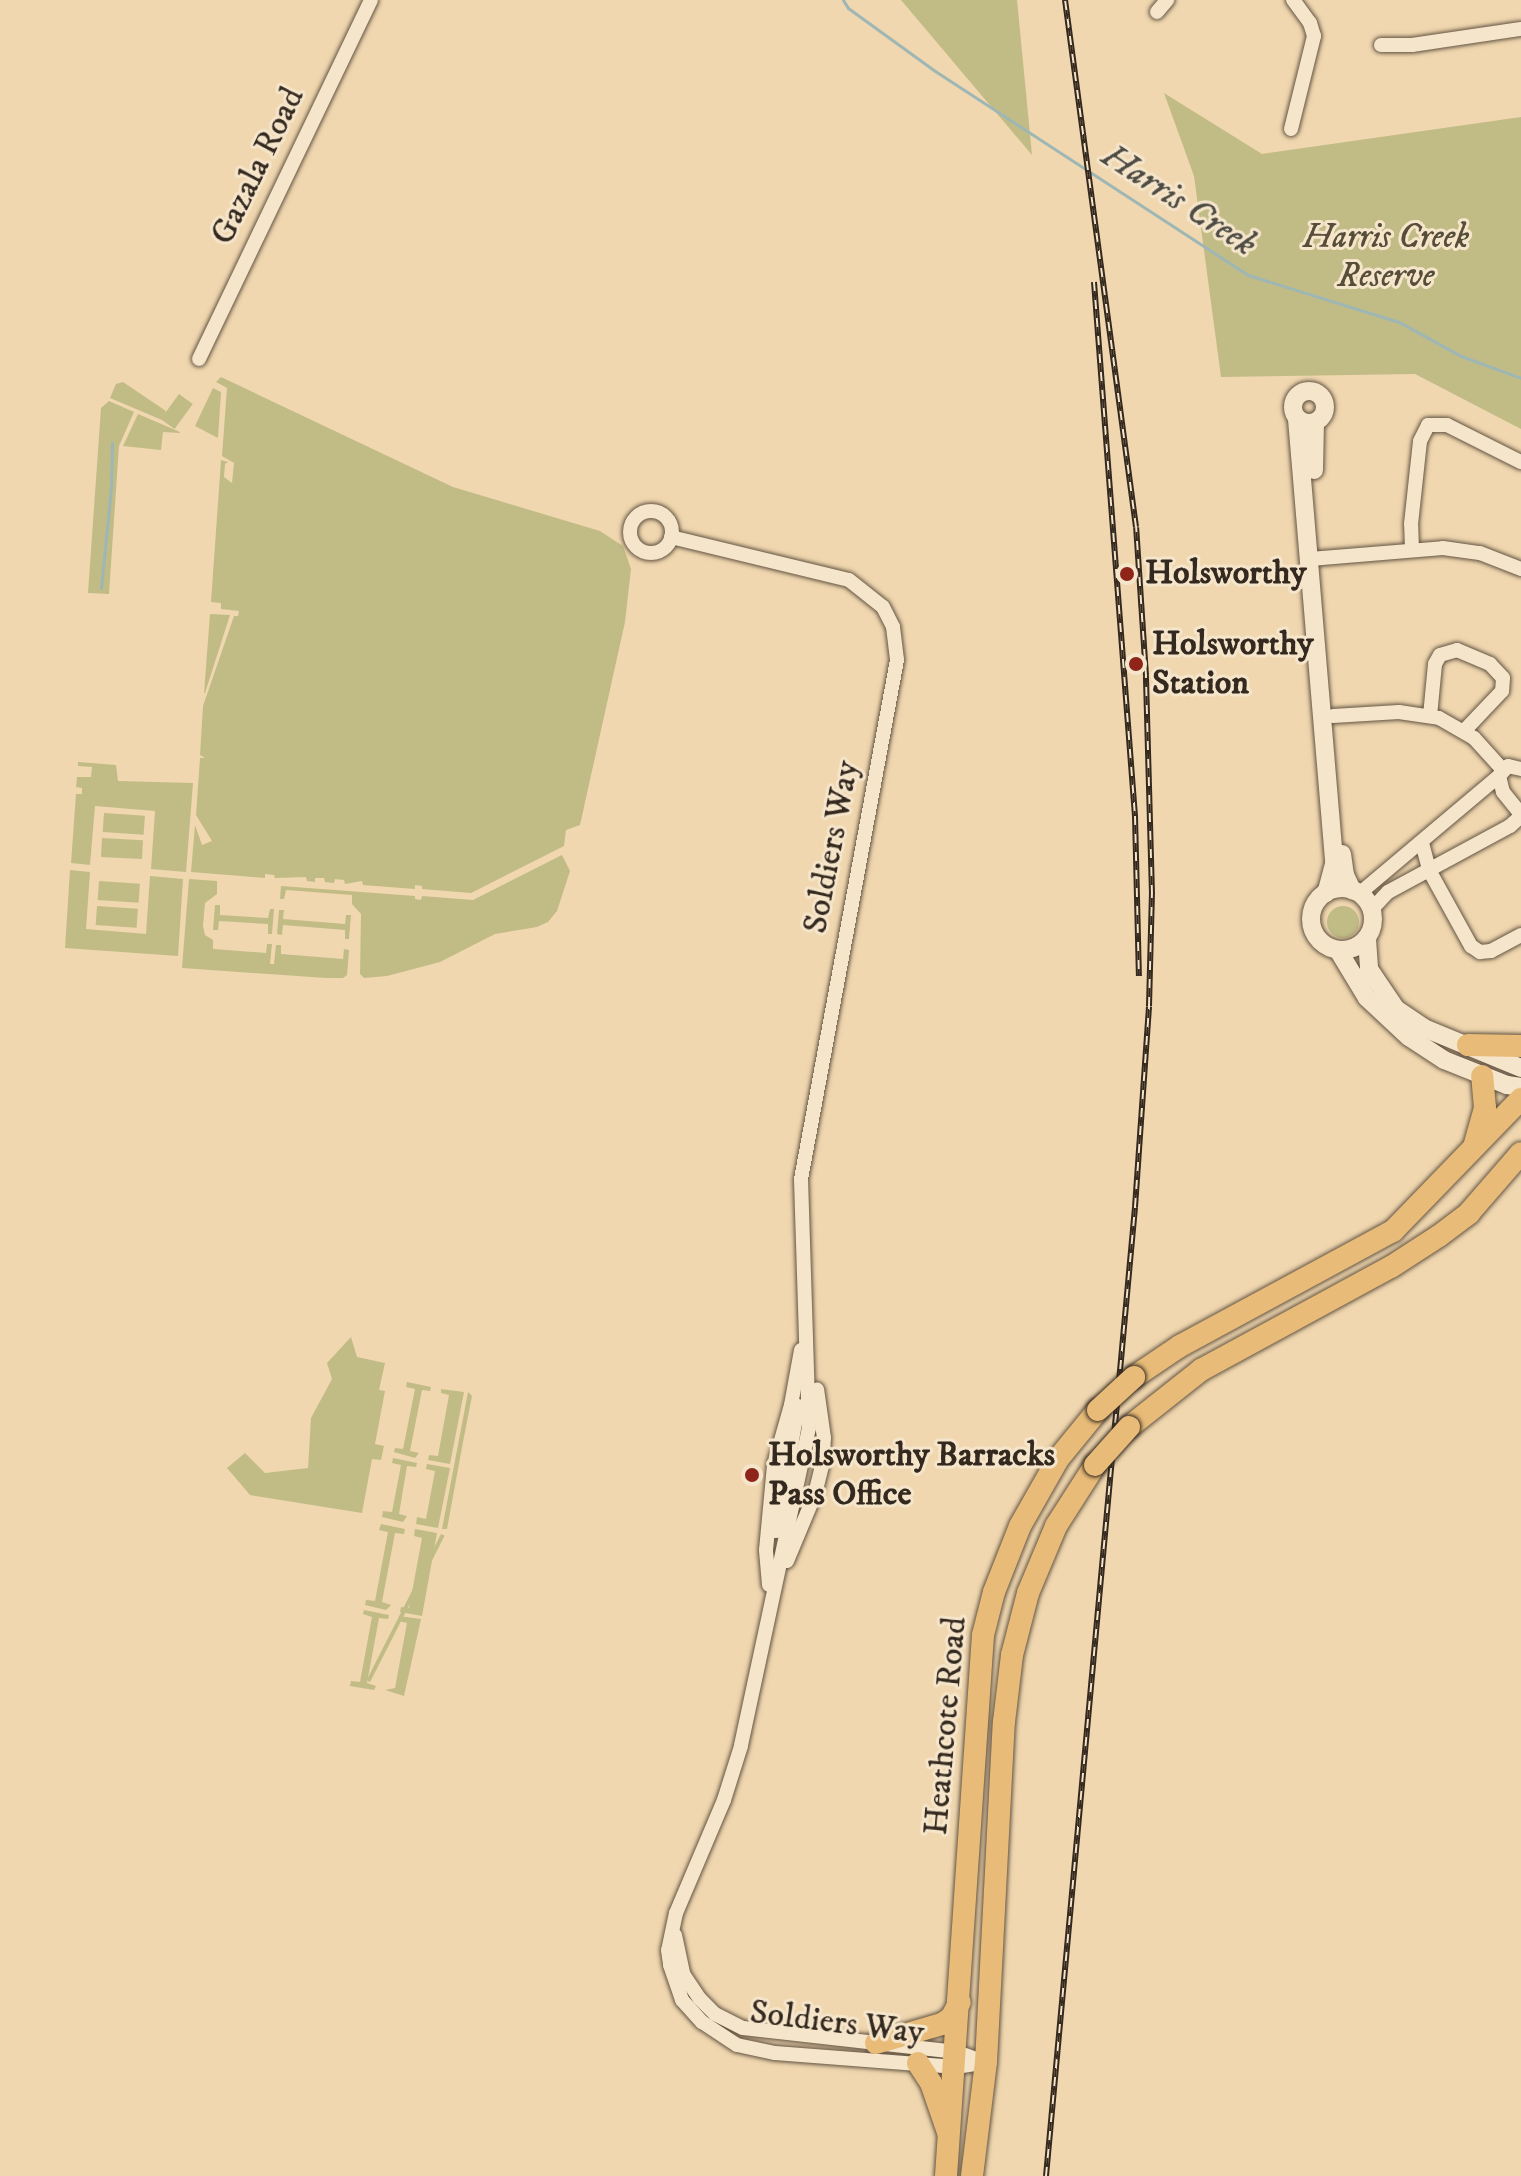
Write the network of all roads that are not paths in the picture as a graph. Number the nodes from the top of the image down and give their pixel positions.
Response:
1 (371, 0) edge
2 (1167, 0) edge
3 (1293, 0) edge
4 (1157, 12) dead end
5 (1521, 29) edge
6 (1381, 45) dead end
7 (1291, 129) dead end
8 (199, 359) dead end
9 (1306, 421) dead end
10 (1521, 462) edge
11 (671, 537) dead end
12 (1412, 549) junction
13 (1315, 558) junction
14 (1521, 569) edge
15 (1333, 716) junction
16 (1430, 716) junction
17 (1464, 731) junction
18 (1512, 767) edge
19 (1521, 815) edge
20 (1422, 843) junction
21 (1429, 870) junction
22 (1356, 892) junction
23 (1326, 893) junction
24 (1372, 909) junction
25 (1521, 935) edge
26 (1367, 939) junction
27 (1338, 950) junction
28 (1468, 1045) junction
29 (1521, 1046) edge
30 (1521, 1068) edge
31 (1482, 1076) junction
32 (1521, 1087) edge
33 (1521, 1099) edge
34 (1473, 1152) junction
35 (1521, 1153) edge
36 (805, 1326) junction
37 (770, 1598) junction
38 (674, 1922) junction
39 (961, 2001) junction
40 (876, 2043) junction
41 (956, 2060) junction
42 (986, 2062) junction
43 (918, 2063) junction
44 (950, 2140) junction
45 (946, 2176) edge
46 (972, 2176) edge

1 - 8 street, Gazala Road
2 - 4 street
3 - 7 street
5 - 6 street
9 - 13 street
10 - 12 street
11 - 36 street, Soldiers Way
12 - 13 street
12 - 14 street
13 - 15 street
13 - 23 street
15 - 16 street
15 - 22 street
16 - 17 street
16 - 17 street
17 - 18 street
18 - 19 street
18 - 20 street
19 - 21 street
20 - 21 street
20 - 22 street
21 - 24 street
21 - 25 street
22 - 23 street
22 - 24 street
23 - 27 street
24 - 26 street
26 - 27 street
26 - 28 street
27 - 31 street
28 - 29 main road
28 - 30 street
31 - 32 street
31 - 34 main road
33 - 34 main road, Heathcote Road
34 - 39 main road, Heathcote Road, bridge
35 - 42 main road, Heathcote Road, bridge
36 - 37 street, Soldiers Way
36 - 37 street, Soldiers Way
37 - 38 street, Soldiers Way
38 - 40 street, Soldiers Way
38 - 43 street, Soldiers Way
39 - 40 main road
39 - 41 main road, Heathcote Road
40 - 41 street, Soldiers Way
41 - 42 street
41 - 43 street, Soldiers Way
41 - 44 main road, Heathcote Road
42 - 46 main road, Heathcote Road
43 - 44 main road
44 - 45 main road, Heathcote Road

